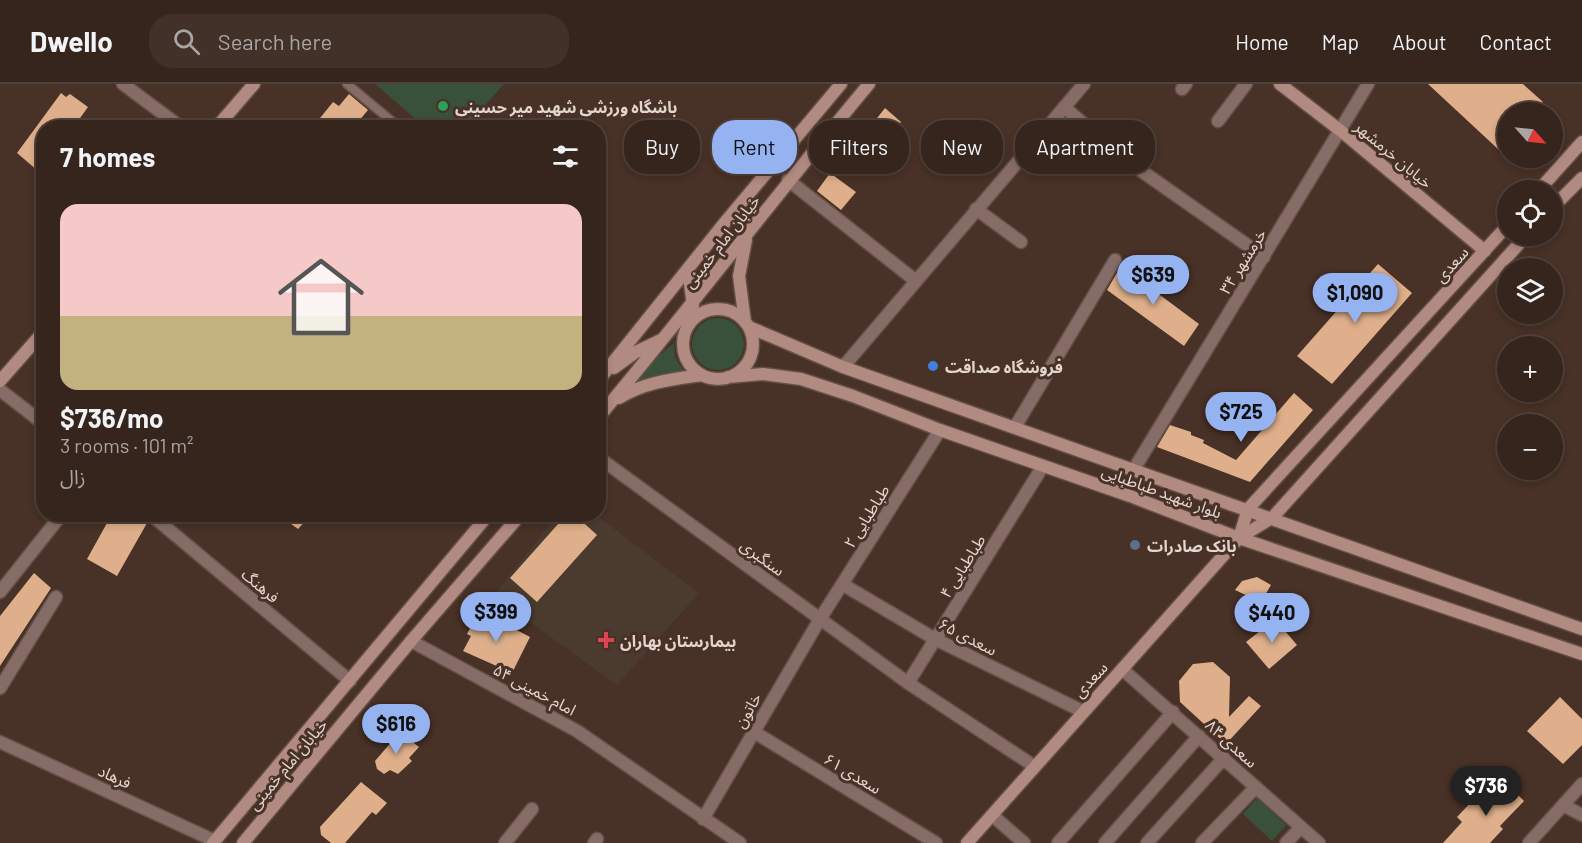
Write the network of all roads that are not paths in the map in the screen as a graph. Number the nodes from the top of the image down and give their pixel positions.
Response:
1 (123, 84) edge
2 (254, 84) edge
3 (347, 84) edge
4 (841, 84) edge
5 (869, 84) edge
6 (1084, 84) edge
7 (1246, 84) edge
8 (1281, 84) edge
9 (1368, 84) edge
10 (1064, 107) junction
11 (171, 120) edge
12 (223, 120) edge
13 (390, 120) edge
14 (1218, 121) dead end
15 (1341, 131) junction
16 (1582, 142) edge
17 (1582, 178) edge
18 (788, 180) junction
19 (1548, 180) edge
20 (1563, 197) edge
21 (976, 209) junction
22 (749, 232) junction
23 (1497, 237) edge
24 (1021, 242) dead end
25 (1517, 246) edge
26 (1485, 251) junction
27 (1264, 257) junction
28 (1115, 260) dead end
29 (688, 269) junction
30 (916, 281) junction
31 (692, 304) junction
32 (695, 318) junction
33 (747, 324) junction
34 (687, 329) junction
35 (666, 338) junction
36 (36, 340) edge
37 (843, 367) junction
38 (606, 372) edge
39 (606, 375) edge
40 (702, 375) junction
41 (728, 377) junction
42 (0, 381) edge
43 (0, 390) edge
44 (611, 403) junction
45 (606, 409) edge
46 (36, 418) edge
47 (1015, 427) junction
48 (940, 430) junction
49 (606, 463) edge
50 (1043, 466) junction
51 (1134, 469) junction
52 (1248, 509) junction
53 (1273, 517) junction
54 (56, 522) edge
55 (160, 522) edge
56 (482, 522) edge
57 (513, 522) edge
58 (1239, 538) junction
59 (842, 584) junction
60 (0, 592) edge
61 (56, 597) dead end
62 (820, 619) junction
63 (1582, 629) edge
64 (935, 639) junction
65 (411, 641) junction
66 (1582, 654) edge
67 (1122, 669) junction
68 (350, 681) junction
69 (908, 683) junction
70 (0, 688) edge
71 (1082, 711) junction
72 (1173, 712) junction
73 (754, 732) junction
74 (1200, 736) junction
75 (0, 742) edge
76 (1224, 758) junction
77 (1034, 766) junction
78 (1582, 784) edge
79 (1256, 787) junction
80 (1563, 805) junction
81 (532, 809) dead end
82 (992, 815) junction
83 (1582, 815) edge
84 (703, 819) junction
85 (1301, 827) junction
86 (214, 842) edge
87 (243, 843) edge
88 (505, 843) edge
89 (740, 843) edge
90 (936, 843) edge
91 (967, 843) edge
92 (1024, 843) edge
93 (1058, 843) edge
94 (1105, 843) edge
95 (1147, 843) edge
96 (1202, 843) edge
97 (1286, 843) edge
98 (1318, 843) edge
99 (1529, 843) edge

1 - 11 street
2 - 12 main road
3 - 13 lane
4 - 29 main road, خیابان امام خمینی
5 - 18 main road, خیابان امام خمینی
6 - 10 street
7 - 14 street
8 - 15 main road, خیابان خرمشهر
9 - 15 street, خرمشهر ۳۴
10 - 21 street
10 - 27 street
15 - 26 main road, خیابان خرمشهر
15 - 27 street, خرمشهر ۳۴
16 - 19 main road
17 - 20 main road
18 - 22 main road, خیابان امام خمینی
18 - 30 street
21 - 24 street
21 - 30 street
22 - 31 main road, خیابان امام خمینی
22 - 33 main road
23 - 26 main road, سعدی
25 - 53 main road
26 - 52 main road, سعدی
27 - 51 street, خرمشهر ۳۴
28 - 47 street
29 - 31 main road
29 - 38 main road, خیابان امام خمینی
30 - 37 street
31 - 32 main road
31 - 35 main road, خیابان امام خمینی
32 - 33 main road
32 - 34 main road
33 - 37 main road, بلوار شهید طباطبایی
33 - 41 main road
34 - 35 main road
34 - 40 main road
35 - 39 main road
35 - 44 main road, خیابان امام خمینی
36 - 42 main road
37 - 47 main road, بلوار شهید طباطبایی
40 - 41 main road
40 - 44 main road
41 - 48 main road, بلوار شهید طباطبایی
43 - 46 street
44 - 45 main road, خیابان امام خمینی
47 - 51 main road, بلوار شهید طباطبایی
48 - 50 main road, بلوار شهید طباطبایی
48 - 59 street, طباطبایی ۲
49 - 62 street, سنگبری
50 - 58 main road, بلوار شهید طباطبایی
50 - 64 street, طباطبایی ۴
51 - 52 main road, بلوار شهید طباطبایی
52 - 53 main road, بلوار شهید طباطبایی
52 - 58 main road
53 - 58 main road
53 - 63 main road, بلوار شهید طباطبایی
54 - 60 street
55 - 68 street, فرهنگ
56 - 68 main road, خیابان امام خمینی
57 - 65 main road, خیابان امام خمینی
58 - 66 main road, بلوار شهید طباطبایی
58 - 67 main road, سعدی
59 - 62 street, طباطبایی ۲
59 - 64 street, سعدی ۶۵
61 - 70 street
62 - 69 street, سنگبری
62 - 73 street, خاتون
64 - 69 street, طباطبایی ۴
64 - 71 street, سعدی ۶۵
65 - 84 street, امام خمینی ۵۴
65 - 87 main road, خیابان امام خمینی
67 - 71 main road, سعدی
67 - 72 street, سعدی ۸۴
68 - 86 main road, خیابان امام خمینی
69 - 77 street, سنگبری
71 - 77 main road, سعدی
72 - 74 street, سعدی ۸۴
72 - 93 street
73 - 84 street, خاتون
73 - 90 street, سعدی ۶۱
74 - 76 street, سعدی ۸۴
74 - 94 street
75 - 86 street, فرهاد
76 - 79 street, سعدی ۸۴
76 - 95 street
77 - 82 main road, سعدی
78 - 80 street
79 - 85 street, سعدی ۸۴
79 - 96 street
80 - 83 street
80 - 99 street
81 - 88 street
82 - 91 main road, سعدی
82 - 92 street
84 - 89 street, امام خمینی ۵۴
85 - 97 street
85 - 98 street, سعدی ۸۴

